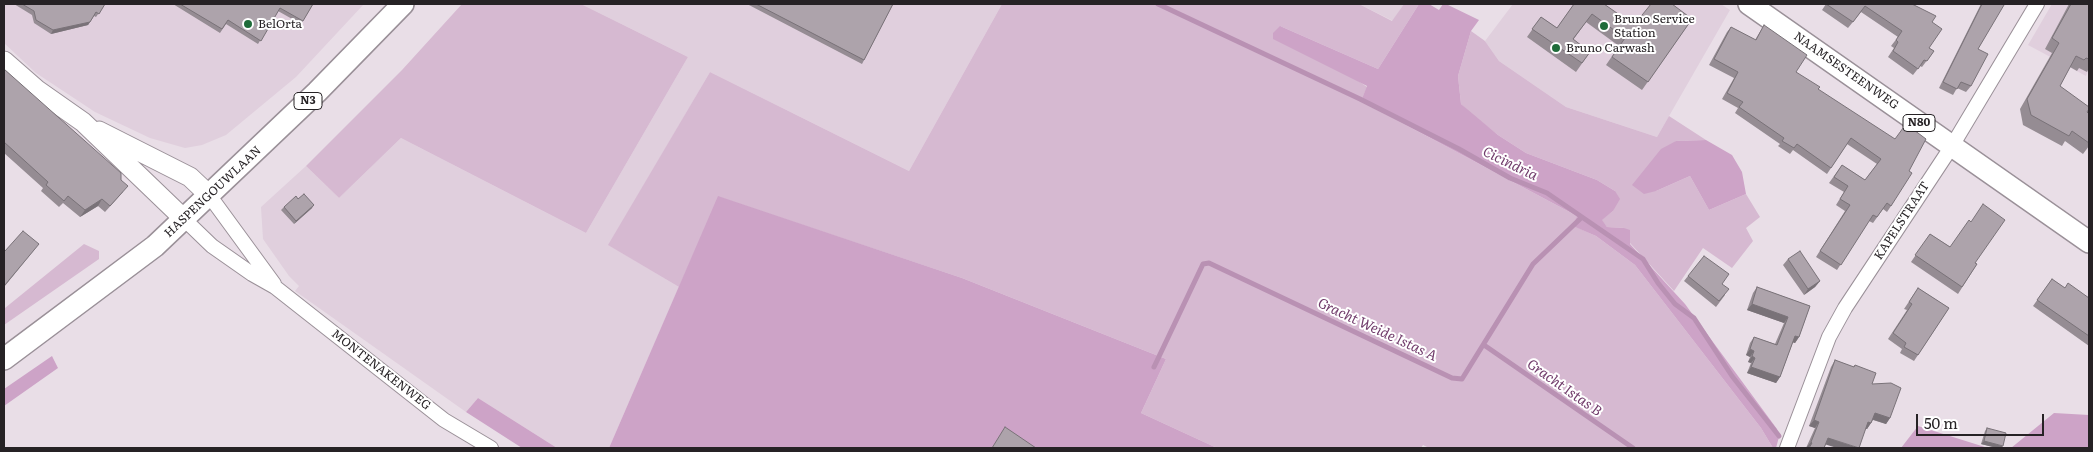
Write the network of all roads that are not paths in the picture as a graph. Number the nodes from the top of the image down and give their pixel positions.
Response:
1 (403, 4) edge
2 (1749, 4) edge
3 (2037, 4) edge
4 (4, 61) edge
5 (83, 122) junction
6 (1952, 146) junction
7 (209, 195) junction
8 (184, 219) junction
9 (2089, 242) edge
10 (275, 287) junction
11 (4, 359) edge
12 (490, 448) edge
13 (1788, 448) edge

1 - 7 main road, HASPENGOUWLAAN / N3
2 - 6 main road, NAAMSESTEENWEG / N80
3 - 6 street, KAPELSTRAAT
4 - 5 street, MONTENAKENWEG
5 - 7 street, MONTENAKENWEG
5 - 8 street, MONTENAKENWEG
6 - 9 main road, NAAMSESTEENWEG / N80
6 - 13 street, KAPELSTRAAT
7 - 8 main road, HASPENGOUWLAAN / N3
7 - 10 street, MONTENAKENWEG
8 - 10 street, MONTENAKENWEG
8 - 11 main road, HASPENGOUWLAAN / N3
10 - 12 street, MONTENAKENWEG

